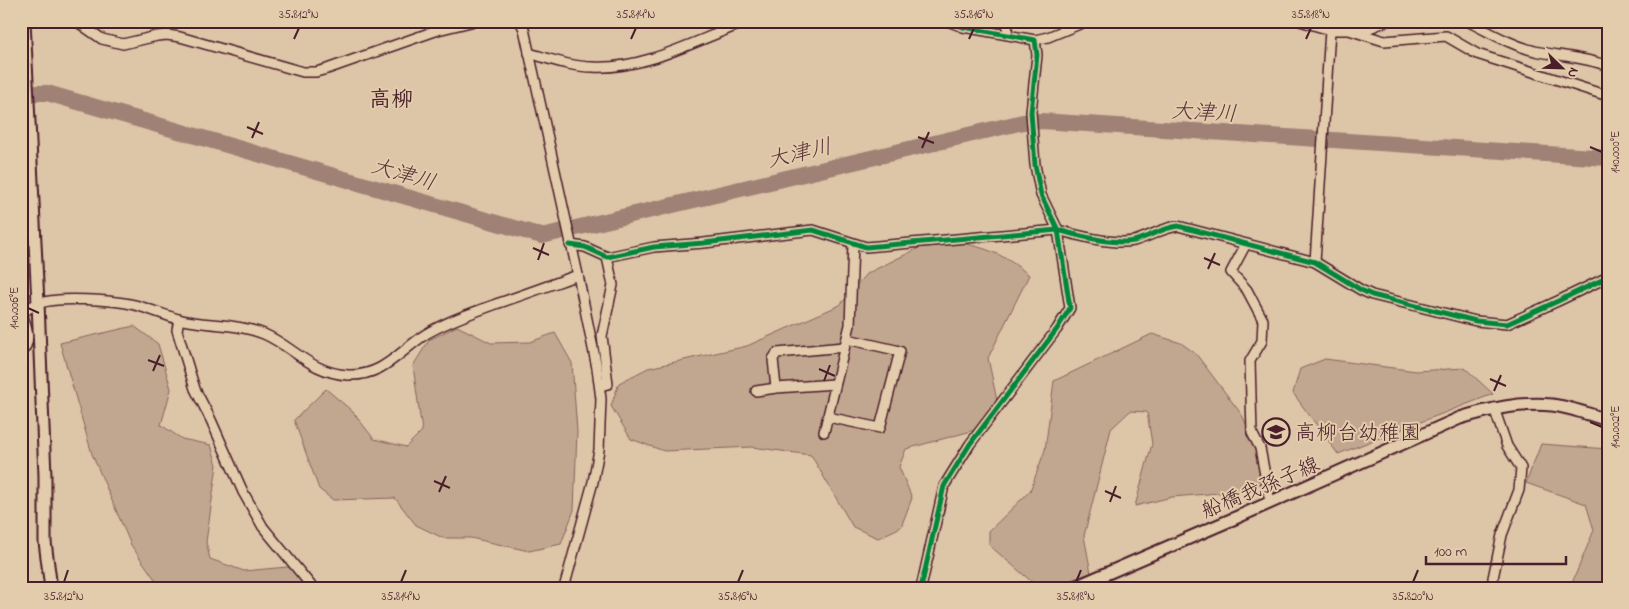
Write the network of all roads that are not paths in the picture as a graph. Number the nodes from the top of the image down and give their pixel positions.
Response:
1 (24, 21) edge
2 (76, 21) edge
3 (475, 21) edge
4 (520, 21) edge
5 (749, 21) edge
6 (947, 21) edge
7 (1008, 21) edge
8 (1087, 21) edge
9 (1300, 21) edge
10 (1387, 21) edge
11 (1466, 21) edge
12 (1330, 30) junction
13 (1349, 30) junction
14 (1007, 34) junction
15 (1035, 40) junction
16 (529, 54) junction
17 (1608, 66) edge
18 (1608, 96) edge
19 (1058, 230) junction
20 (570, 243) junction
21 (853, 244) junction
22 (1246, 244) junction
23 (607, 257) junction
24 (1315, 262) junction
25 (578, 275) junction
26 (1608, 277) edge
27 (38, 303) junction
28 (22, 314) edge
29 (179, 319) junction
30 (846, 343) junction
31 (21, 353) edge
32 (835, 384) junction
33 (600, 386) junction
34 (776, 388) junction
35 (756, 391) dead end
36 (1494, 408) junction
37 (828, 417) junction
38 (1608, 420) edge
39 (824, 432) dead end
40 (1270, 502) junction
41 (50, 587) edge
42 (313, 588) edge
43 (564, 588) edge
44 (921, 588) edge
45 (1073, 588) edge
46 (1495, 588) edge

1 - 27 main road
2 - 3 street
4 - 16 street
5 - 16 street
6 - 14 street
7 - 14 street
8 - 15 street
9 - 12 street
10 - 13 street
11 - 17 street
12 - 13 street
12 - 24 street
13 - 18 street
14 - 15 street
15 - 19 street
16 - 20 street
19 - 21 street
19 - 22 street
19 - 44 street
20 - 23 street
20 - 25 street
21 - 23 street
21 - 30 street
22 - 24 street
22 - 40 street
23 - 33 street
24 - 26 street
25 - 29 street
25 - 33 street
27 - 28 street
27 - 29 street
27 - 41 main road
28 - 31 street
29 - 42 street
30 - 32 street
30 - 34 street
30 - 37 street
32 - 34 street
32 - 37 street
33 - 43 street
34 - 35 street
36 - 38 main road, 船橋我孫子線
36 - 40 main road, 船橋我孫子線
36 - 46 street
37 - 39 street
40 - 45 main road, 船橋我孫子線

